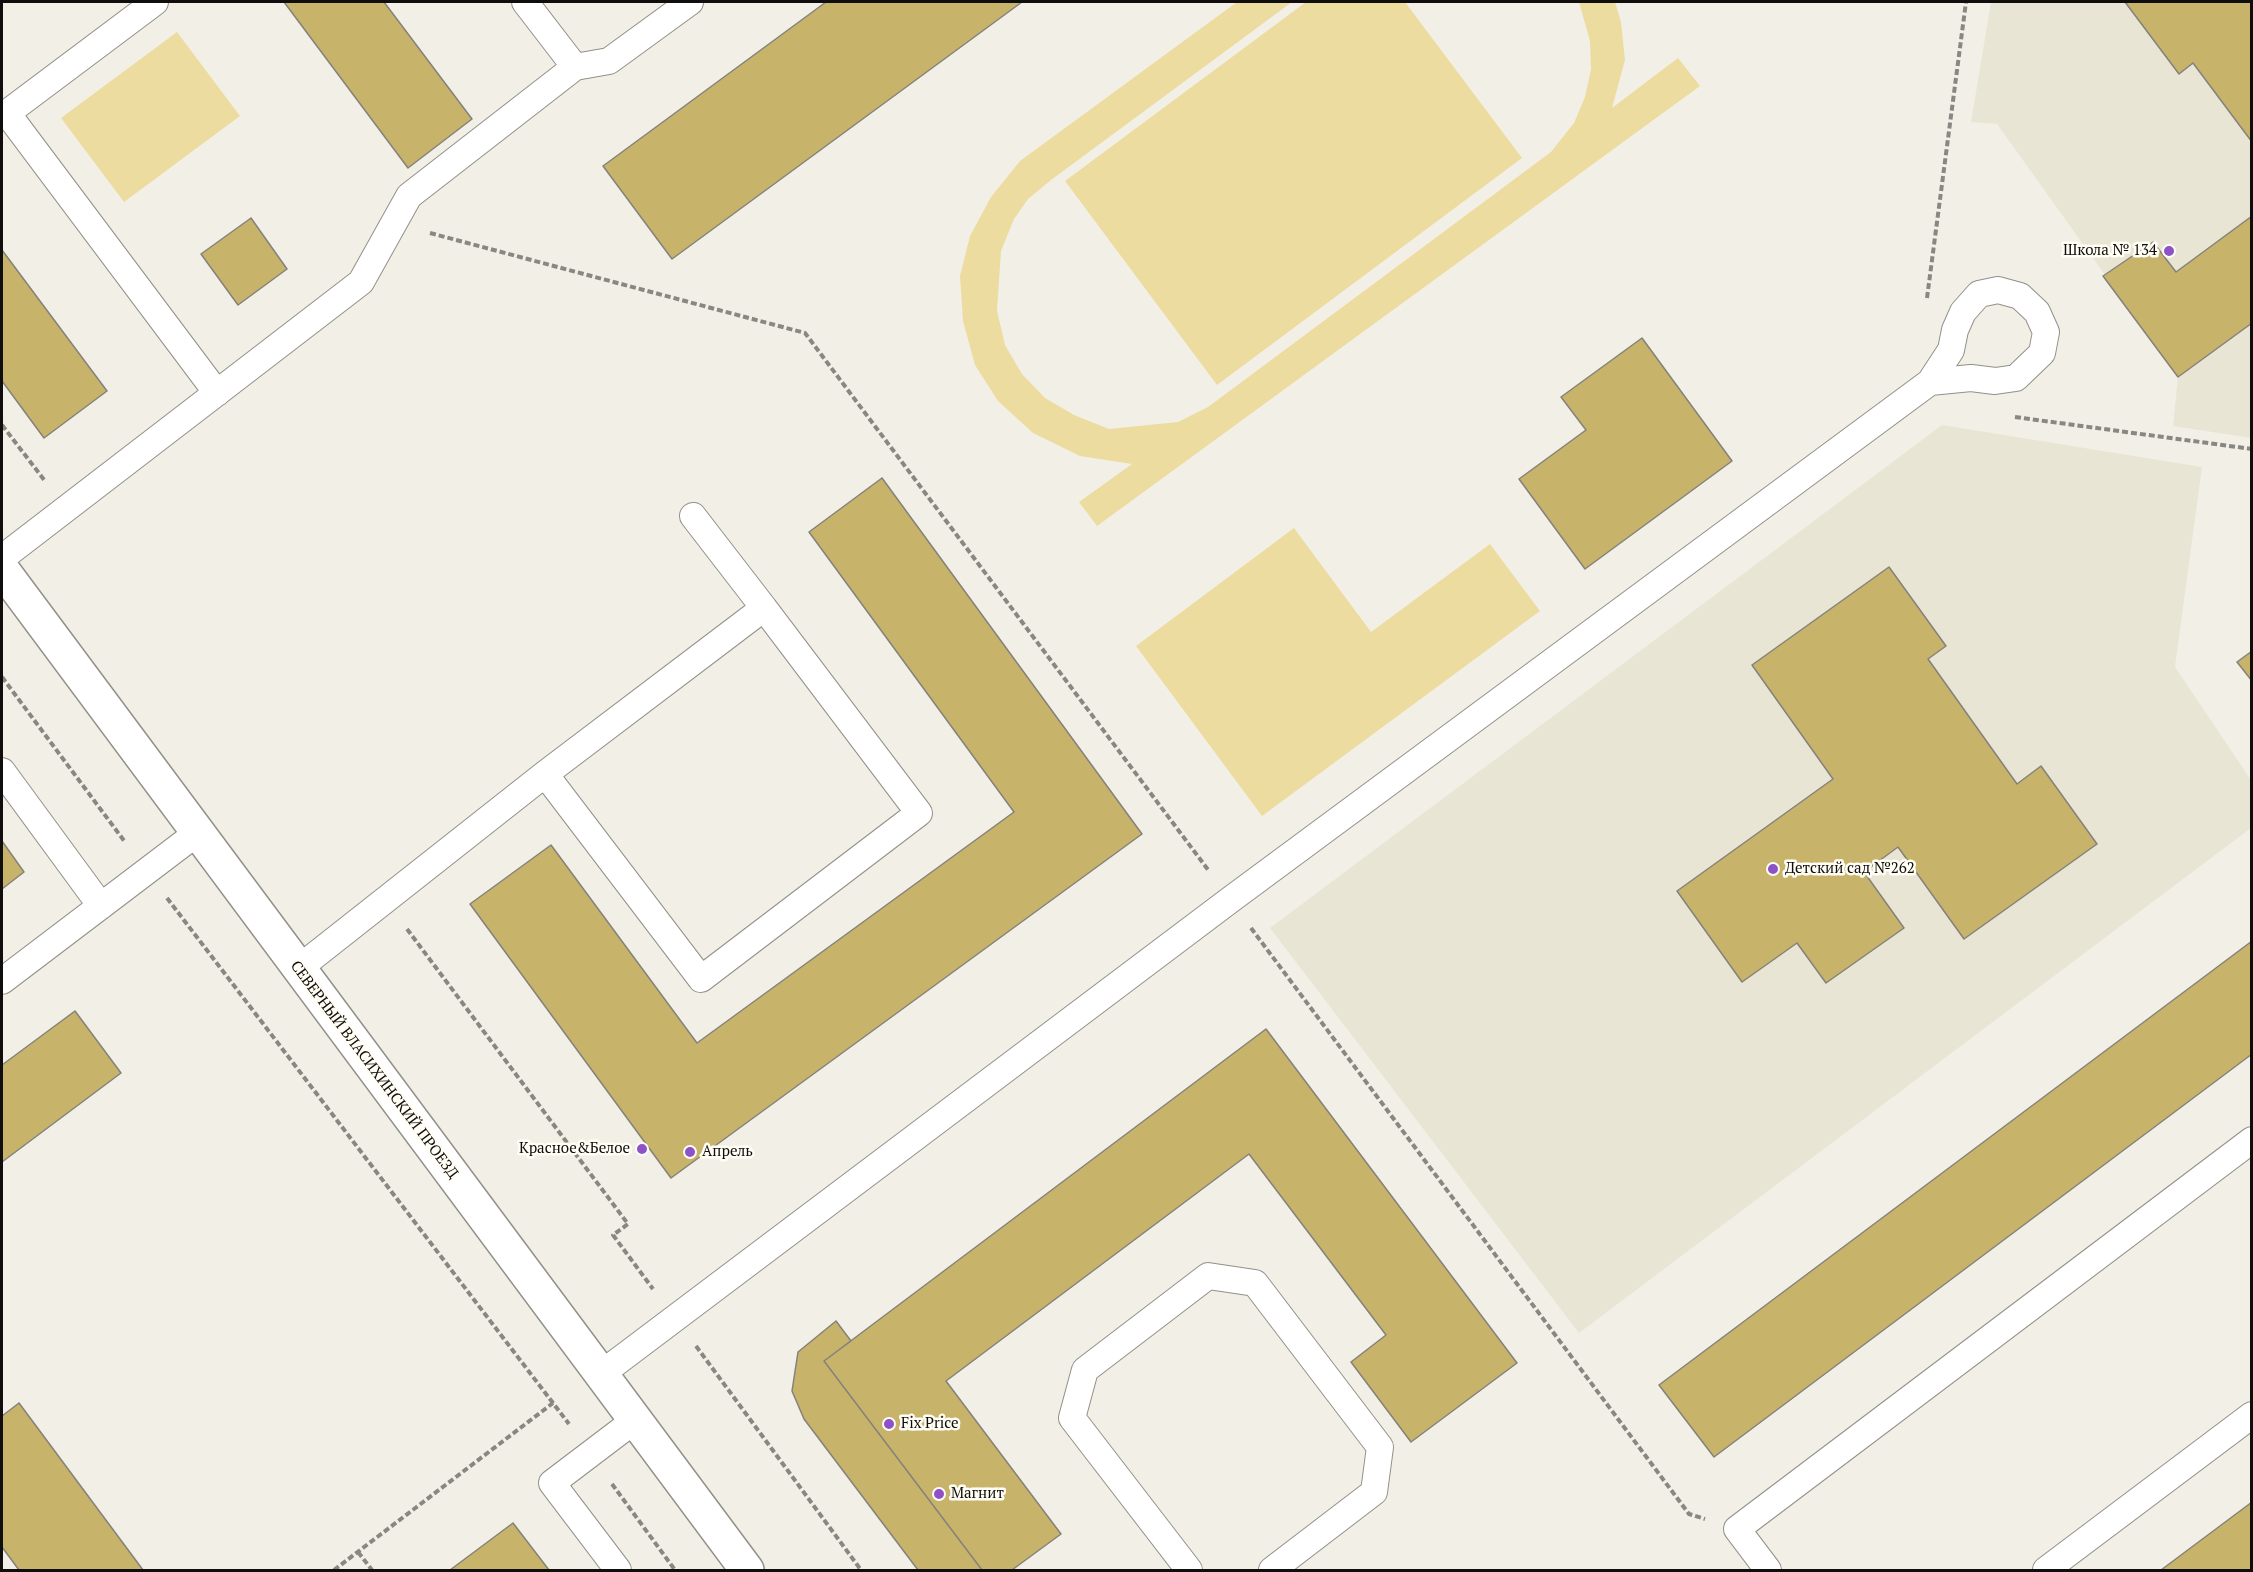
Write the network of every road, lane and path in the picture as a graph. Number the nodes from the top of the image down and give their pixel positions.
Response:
1 (155, 2) edge
2 (525, 2) edge
3 (690, 2) edge
4 (1966, 2) edge
5 (574, 67) junction
6 (393, 223) junction
7 (1926, 304) dead end
8 (1930, 382) junction
9 (217, 393) junction
10 (2006, 416) dead end
11 (2, 424) edge
12 (2252, 449) edge
13 (66, 509) junction
14 (693, 516) dead end
15 (2, 558) edge
16 (2, 569) edge
17 (764, 608) junction
18 (2, 677) edge
19 (2, 771) edge
20 (545, 774) junction
21 (197, 832) junction
22 (147, 871) junction
23 (385, 900) junction
24 (1230, 900) junction
25 (101, 906) junction
26 (299, 968) junction
27 (2, 981) edge
28 (2252, 1140) edge
29 (675, 1317) junction
30 (601, 1374) junction
31 (553, 1403) junction
32 (2252, 1415) edge
33 (635, 1420) junction
34 (590, 1454) junction
35 (1737, 1529) junction
36 (358, 1552) junction
37 (334, 1570) edge
38 (372, 1570) edge
39 (618, 1570) edge
40 (675, 1570) edge
41 (747, 1570) edge
42 (861, 1570) edge
43 (1189, 1570) edge
44 (1272, 1570) edge
45 (1768, 1570) edge
46 (2046, 1570) edge

1 - 9 lane
2 - 5 lane
3 - 5 lane
4 - 7 path
5 - 6 lane
6 - 9 lane
6 - 24 path
8 - 8 lane
8 - 24 lane
9 - 13 lane
10 - 12 path
11 - 13 path
13 - 15 lane
14 - 17 lane
16 - 21 street, СЕВЕРНЫЙ ВЛАСИХИНСКИЙ ПРОЕЗД
17 - 20 lane
17 - 20 lane
18 - 22 path
19 - 25 lane
20 - 23 lane
21 - 22 lane
21 - 26 street, СЕВЕРНЫЙ ВЛАСИХИНСКИЙ ПРОЕЗД
22 - 25 lane
22 - 31 path
23 - 26 lane
23 - 29 path
24 - 29 lane
24 - 35 path
25 - 27 lane
26 - 30 street, СЕВЕРНЫЙ ВЛАСИХИНСКИЙ ПРОЕЗД
28 - 35 lane
29 - 30 lane
29 - 42 path
30 - 33 street, СЕВЕРНЫЙ ВЛАСИХИНСКИЙ ПРОЕЗД
31 - 34 path
31 - 36 path
32 - 46 lane
33 - 34 lane
33 - 41 street, СЕВЕРНЫЙ ВЛАСИХИНСКИЙ ПРОЕЗД
34 - 39 lane
34 - 40 path
35 - 45 lane
36 - 37 path
36 - 38 path
43 - 44 lane

